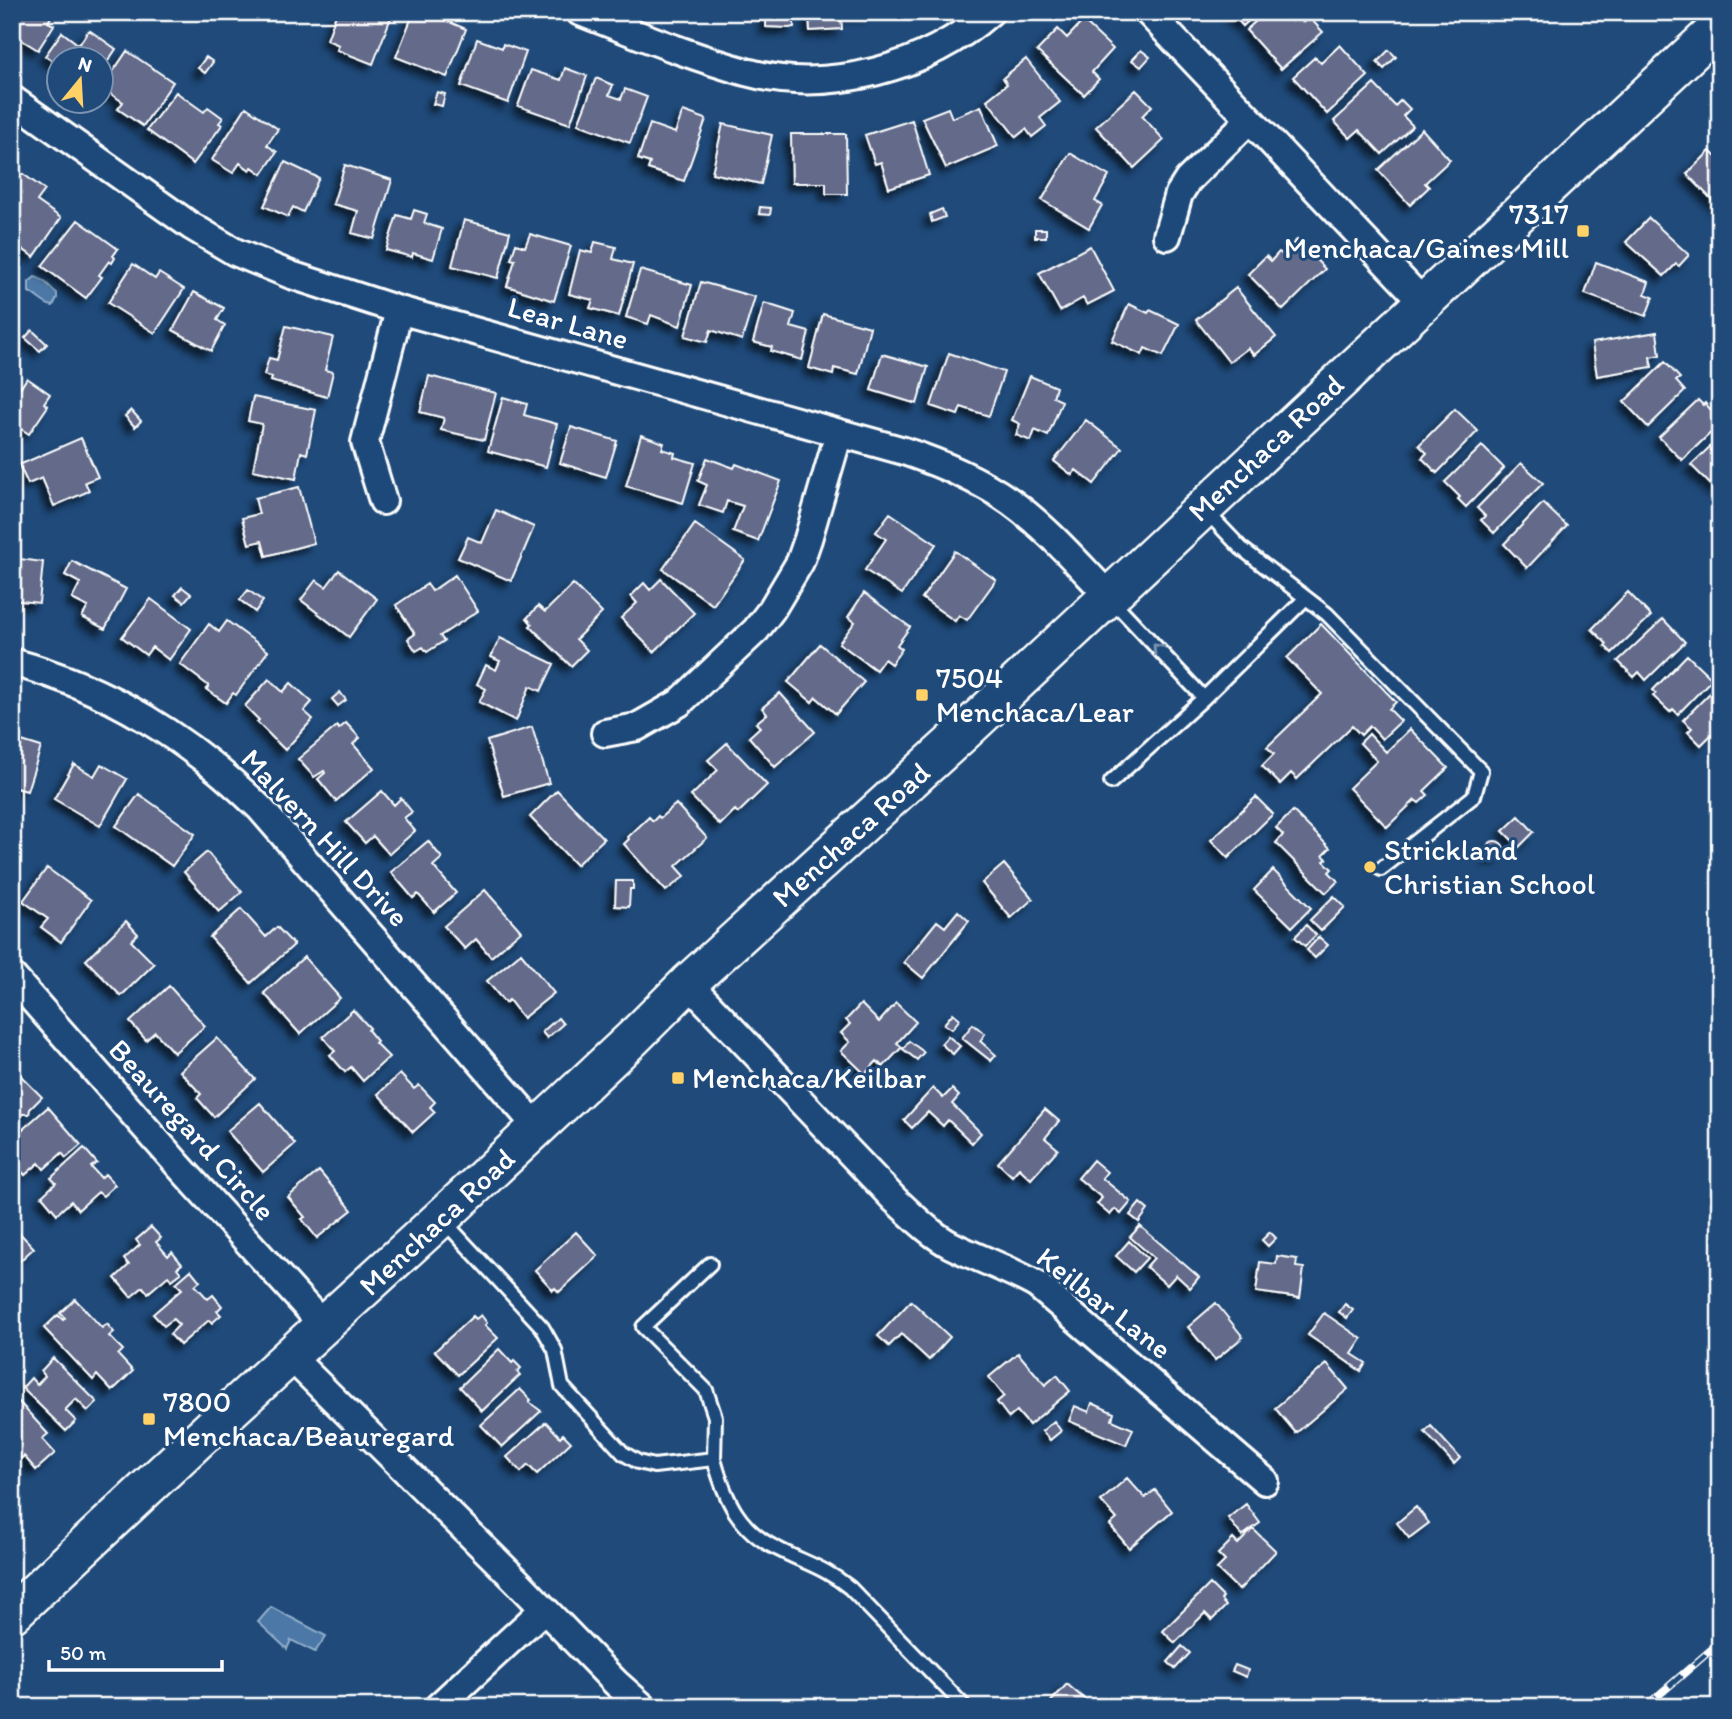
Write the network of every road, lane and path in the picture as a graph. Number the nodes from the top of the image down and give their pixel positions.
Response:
1 (580, 12) edge
2 (990, 12) edge
3 (1148, 12) edge
4 (1720, 26) edge
5 (12, 99) edge
6 (1250, 120) junction
7 (1167, 236) dead end
8 (1423, 302) junction
9 (399, 310) junction
10 (839, 433) junction
11 (383, 501) dead end
12 (1203, 507) junction
13 (1108, 595) junction
14 (1306, 598) junction
15 (12, 662) edge
16 (1204, 698) junction
17 (605, 733) dead end
18 (1111, 782) dead end
19 (1381, 869) dead end
20 (12, 976) edge
21 (688, 983) junction
22 (538, 1128) junction
23 (441, 1218) junction
24 (710, 1264) dead end
25 (324, 1325) junction
26 (290, 1356) junction
27 (715, 1459) junction
28 (1265, 1481) dead end
29 (544, 1609) junction
30 (12, 1614) edge
31 (438, 1707) edge
32 (643, 1707) edge
33 (965, 1707) edge

1 - 2 street
3 - 6 street
4 - 8 main road, Menchaca Road
5 - 9 street, Lear Lane
6 - 7 street
6 - 8 street
8 - 12 main road, Menchaca Road
9 - 10 street, Lear Lane
9 - 11 street
10 - 13 street, Lear Lane
10 - 17 street
12 - 13 main road, Menchaca Road
12 - 14 lane
16 -> 13 lane
13 - 21 main road, Menchaca Road
14 - 16 lane
14 - 19 lane
15 - 22 street, Malvern Hill Drive
16 - 18 lane
20 - 25 street, Beauregard Circle
21 - 22 main road, Menchaca Road
21 - 28 street, Keilbar Lane
22 - 23 main road, Menchaca Road
23 - 25 main road, Menchaca Road
23 - 27 lane
24 - 27 lane
25 - 26 main road, Menchaca Road
26 - 29 street
26 - 30 main road, Menchaca Road
27 - 33 lane
29 - 31 street
29 - 32 street

